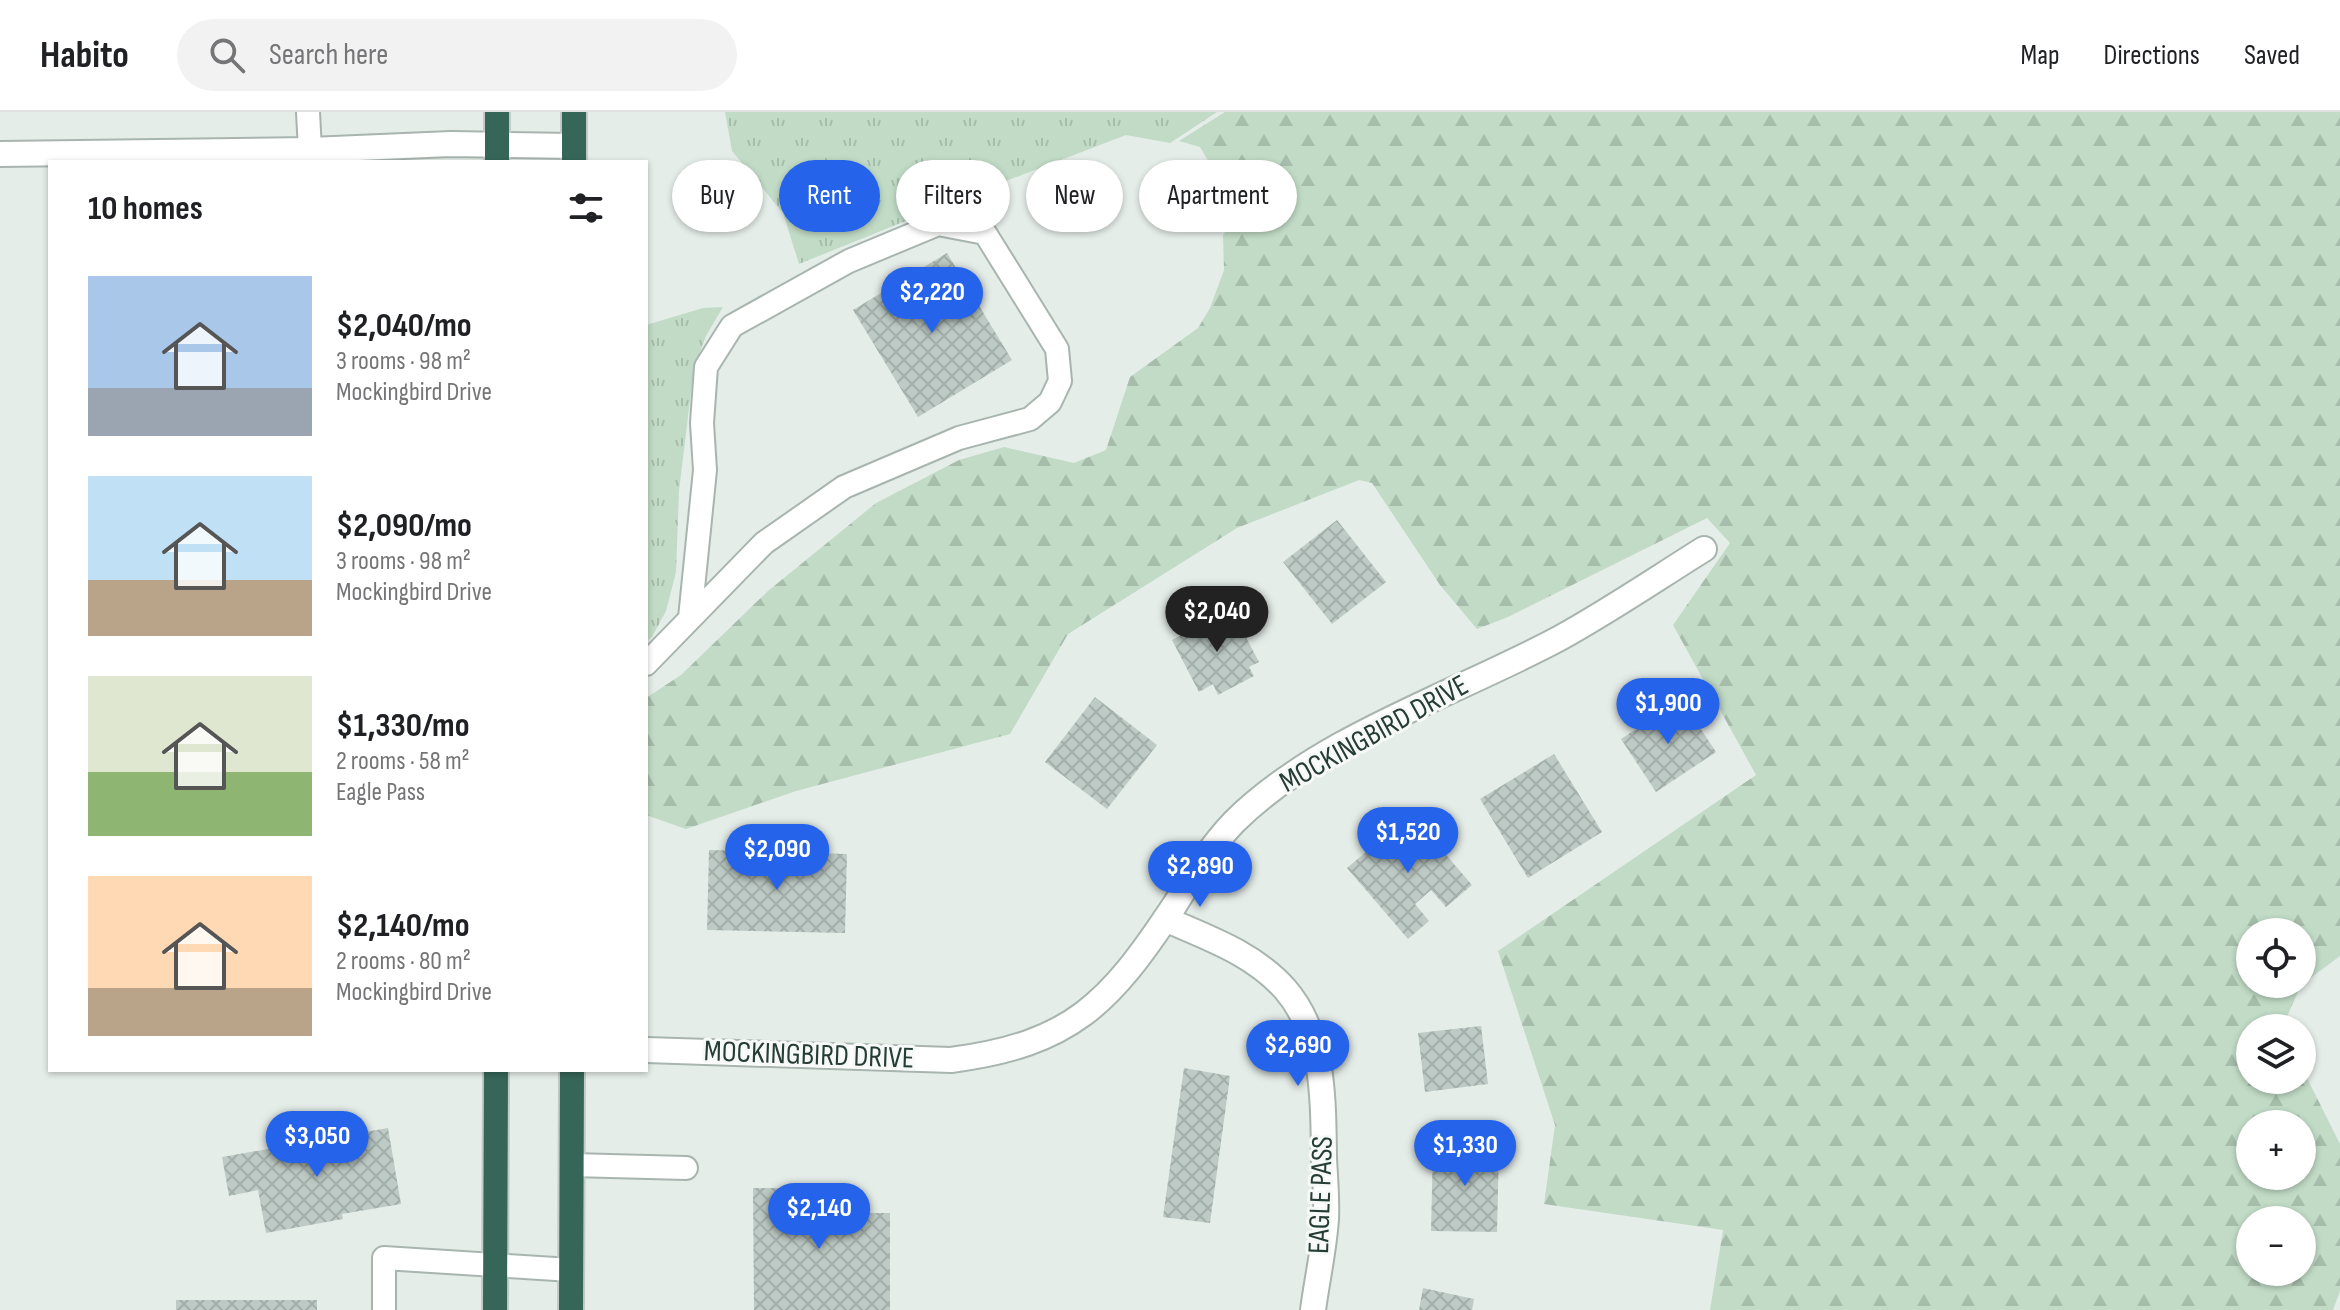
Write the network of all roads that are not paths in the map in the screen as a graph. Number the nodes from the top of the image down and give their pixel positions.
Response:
1 (308, 112) edge
2 (497, 112) edge
3 (574, 112) edge
4 (310, 150) junction
5 (0, 154) edge
6 (497, 154) edge
7 (574, 154) edge
8 (1704, 549) dead end
9 (690, 618) junction
10 (648, 662) edge
11 (1165, 919) junction
12 (648, 1050) edge
13 (496, 1072) edge
14 (572, 1072) edge
15 (572, 1165) junction
16 (686, 1168) dead end
17 (495, 1267) junction
18 (571, 1270) junction
19 (384, 1310) edge
20 (495, 1310) edge
21 (571, 1310) edge
22 (1313, 1310) edge

1 - 4 lane
2 - 6 highway
3 - 7 highway
4 - 5 street
4 - 6 street
6 - 7 street
8 - 11 street, MOCKINGBIRD DRIVE
9 - 9 lane
9 - 10 lane
11 - 12 street, MOCKINGBIRD DRIVE
11 - 22 street, EAGLE PASS
13 - 17 highway
14 - 15 highway
15 - 16 lane
15 - 18 highway
17 - 18 lane
17 - 19 lane
17 - 20 highway
18 - 21 highway

